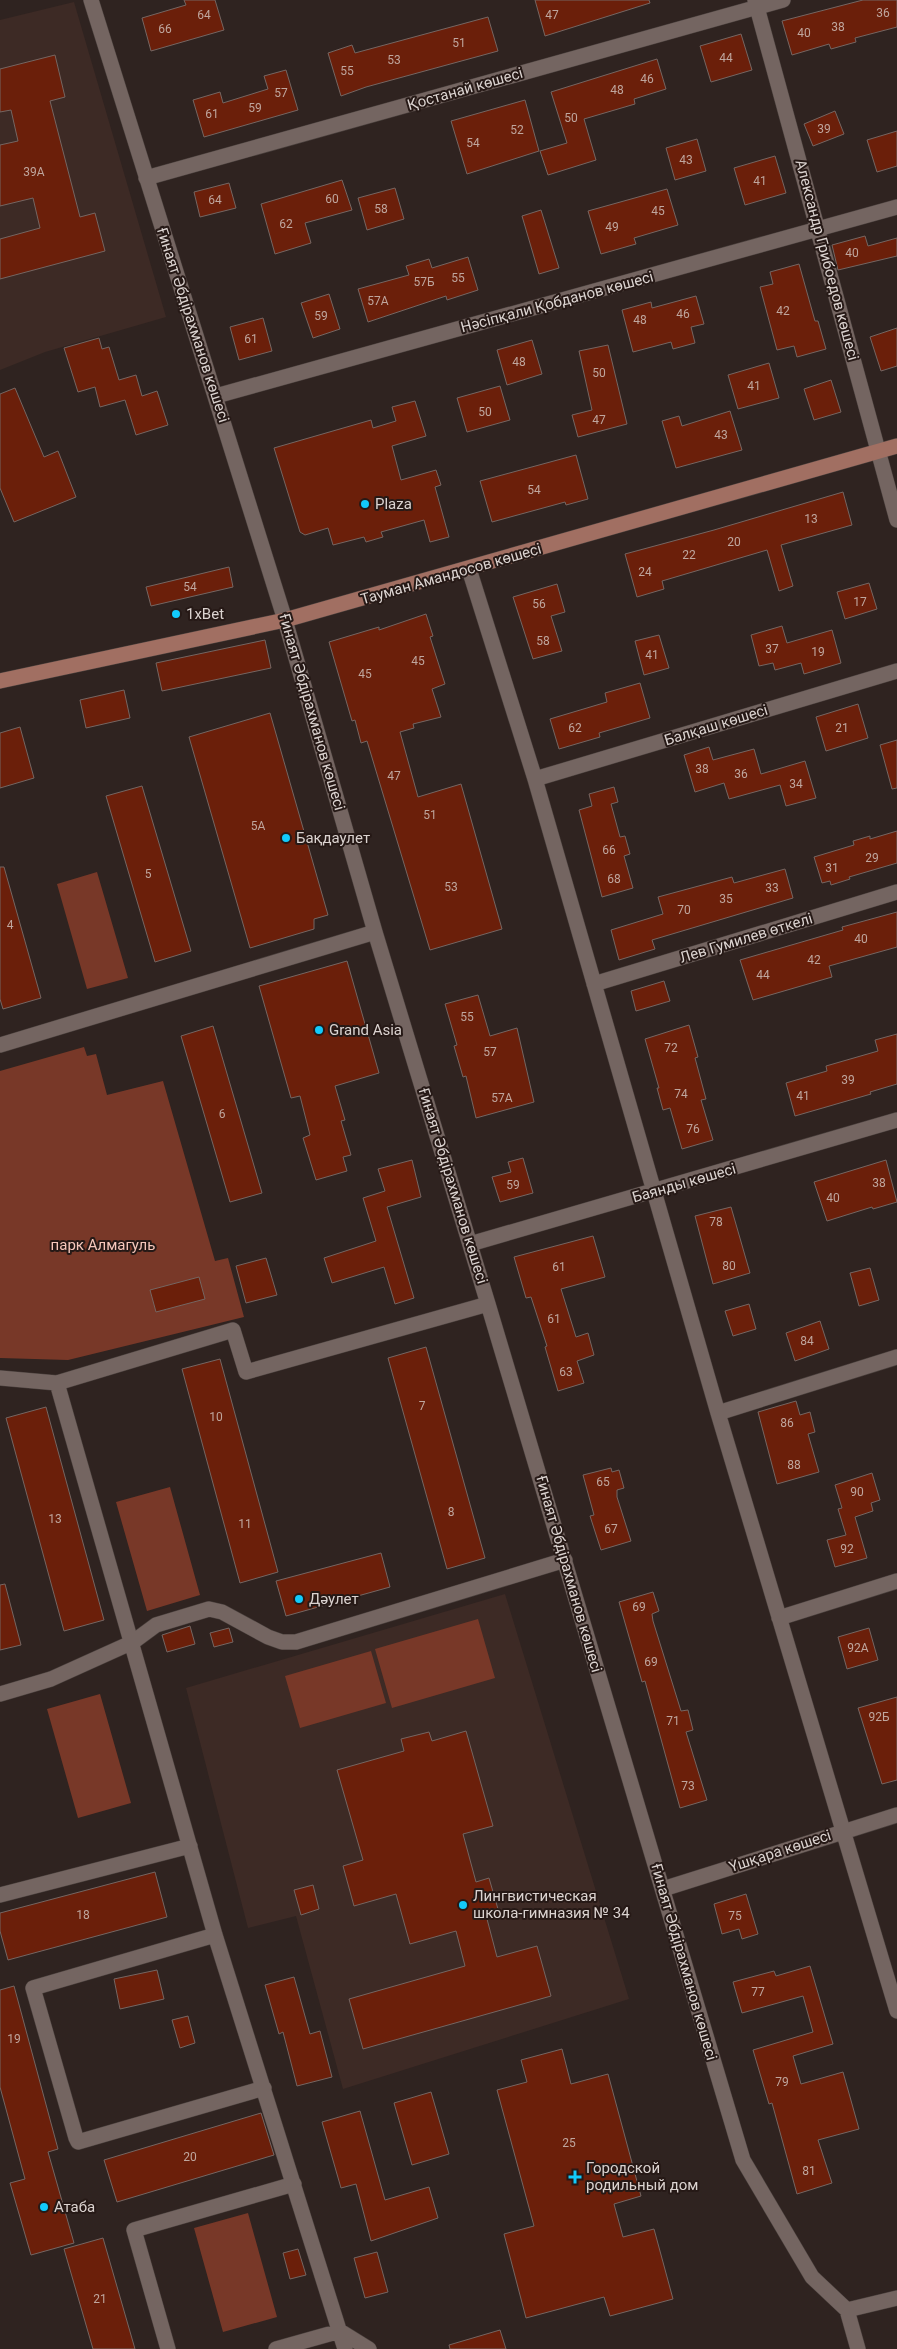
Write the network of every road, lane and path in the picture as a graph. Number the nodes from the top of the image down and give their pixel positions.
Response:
1 (91, 0) edge
2 (783, 0) edge
3 (756, 4) edge
4 (146, 178) junction
5 (897, 207) edge
6 (819, 230) junction
7 (216, 396) junction
8 (897, 446) edge
9 (878, 451) junction
10 (897, 520) edge
11 (469, 570) junction
12 (286, 620) junction
13 (897, 671) edge
14 (0, 681) edge
15 (535, 779) junction
16 (897, 892) edge
17 (376, 932) junction
18 (594, 984) junction
19 (0, 1045) edge
20 (897, 1120) edge
21 (655, 1192) junction
22 (470, 1244) junction
23 (488, 1304) junction
24 (897, 1357) edge
25 (0, 1378) edge
26 (57, 1383) junction
27 (718, 1412) junction
28 (565, 1560) junction
29 (897, 1581) edge
30 (779, 1618) junction
31 (133, 1642) junction
32 (0, 1694) edge
33 (897, 1815) edge
34 (844, 1831) junction
35 (190, 1846) junction
36 (663, 1889) junction
37 (0, 1895) edge
38 (215, 1935) junction
39 (897, 2011) edge
40 (264, 2088) junction
41 (294, 2184) junction
42 (897, 2298) edge
43 (847, 2310) junction
44 (340, 2330) junction
45 (168, 2349) edge
46 (276, 2349) edge
47 (345, 2349) edge
48 (369, 2349) edge
49 (858, 2349) edge

1 - 4 street, Ғинаят Әбдірахманов көшесі
2 - 3 street, Қостанай көшесі
3 - 4 street, Қостанай көшесі
3 - 6 street, Александр Грибоедов көшесі
4 - 7 street, Ғинаят Әбдірахманов көшесі
5 - 6 street, Нәсіпқали Қобданов көшесі
6 - 7 street, Нәсіпқали Қобданов көшесі
6 - 9 street, Александр Грибоедов көшесі
7 - 12 street, Ғинаят Әбдірахманов көшесі
8 - 9 main road, Тауман Амандосов көшесі
9 - 10 street, Александр Грибоедов көшесі
9 - 11 main road, Тауман Амандосов көшесі
11 - 12 main road, Тауман Амандосов көшесі
11 - 15 street
12 - 14 main road, Тауман Амандосов көшесі
12 - 17 street, Ғинаят Әбдірахманов көшесі
13 - 15 street, Балқаш көшесі
15 - 18 street
16 - 18 street, Лев Гумилев өткелі
17 - 19 street
17 - 22 street, Ғинаят Әбдірахманов көшесі
18 - 21 street
20 - 21 street, Баянды көшесі
21 - 22 street, Баянды көшесі
21 - 27 street
22 - 23 street, Ғинаят Әбдірахманов көшесі
23 - 26 street
23 - 28 street, Ғинаят Әбдірахманов көшесі
24 - 27 street
25 - 26 street
26 - 31 street
27 - 30 street
28 - 31 street
28 - 36 street, Ғинаят Әбдірахманов көшесі
29 - 30 street
30 - 34 street
31 - 32 street
31 - 35 street
33 - 34 street, Үшқара көшесі
34 - 36 street, Үшқара көшесі
34 - 39 street
35 - 37 street
35 - 38 street
36 - 43 street, Ғинаят Әбдірахманов көшесі
38 - 40 street
38 - 40 street
40 - 41 street
41 - 44 street
41 - 45 street
42 - 43 street
43 - 49 street
44 - 46 street
44 - 47 street
44 - 48 street

